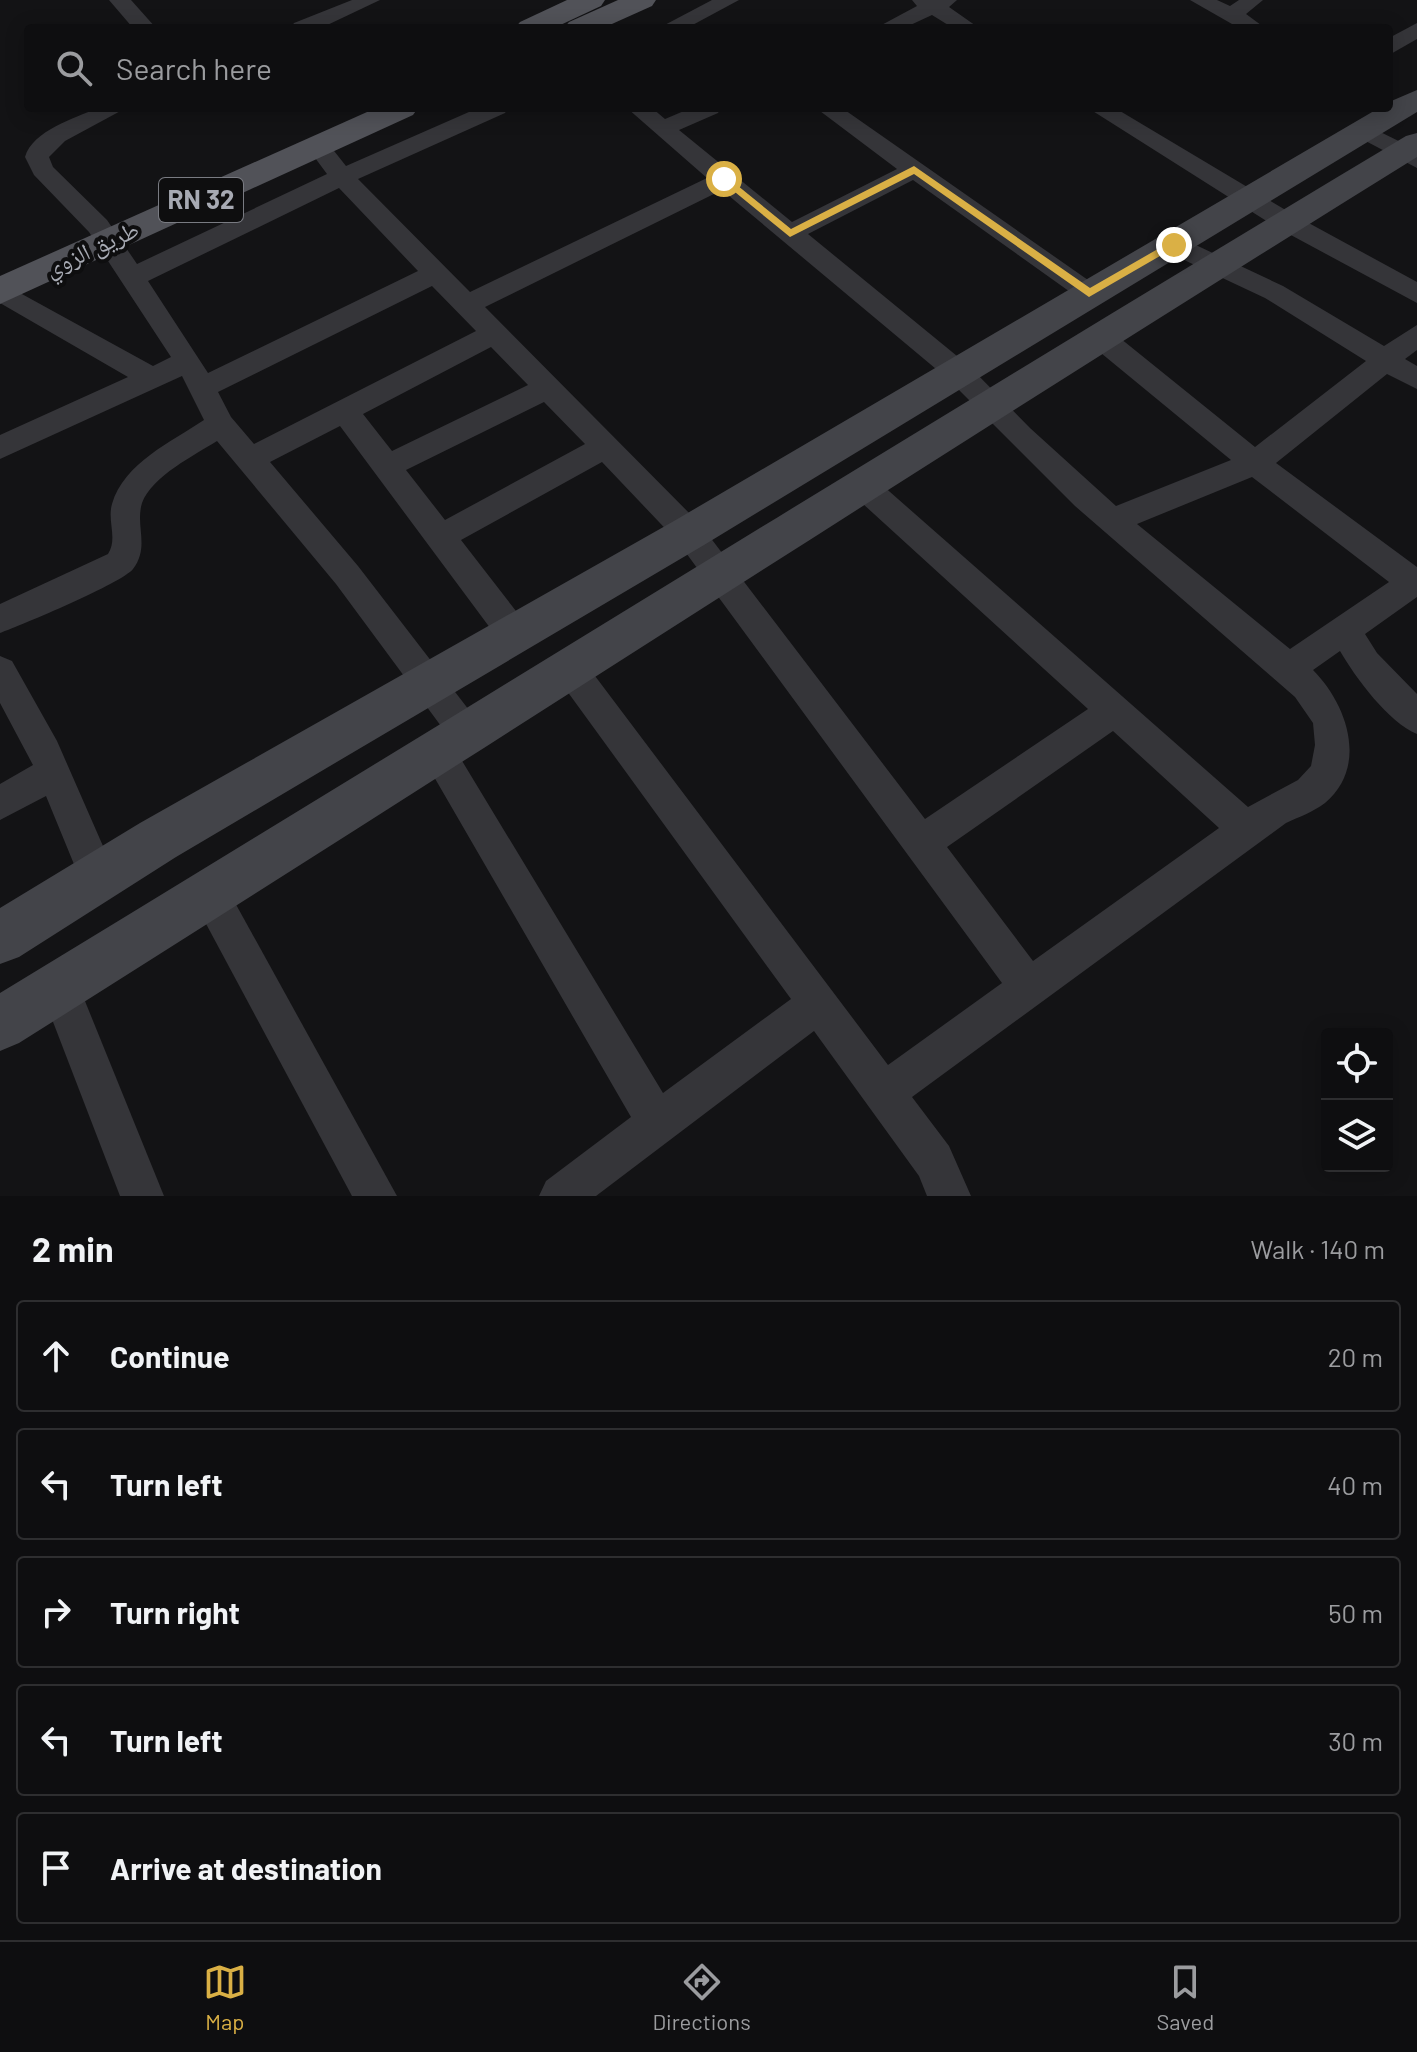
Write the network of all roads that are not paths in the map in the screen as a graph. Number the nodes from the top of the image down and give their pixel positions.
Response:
1 (119, 0) edge
2 (370, 0) edge
3 (591, 0) edge
4 (642, 0) edge
5 (729, 0) edge
6 (1200, 0) edge
7 (1253, 0) edge
8 (934, 2) edge
9 (697, 6) edge
10 (1231, 14) junction
11 (141, 24) edge
12 (312, 24) edge
13 (539, 24) edge
14 (588, 24) edge
15 (675, 24) edge
16 (719, 24) edge
17 (894, 24) edge
18 (963, 24) edge
19 (1247, 24) edge
20 (1417, 29) edge
21 (1393, 45) edge
22 (107, 112) edge
23 (348, 112) edge
24 (393, 112) edge
25 (488, 112) edge
26 (643, 112) edge
27 (701, 112) edge
28 (833, 112) edge
29 (1106, 112) edge
30 (1140, 112) edge
31 (1122, 122) junction
32 (664, 128) junction
33 (1402, 128) edge
34 (319, 147) junction
35 (914, 170) junction
36 (342, 177) junction
37 (724, 179) junction
38 (1268, 211) junction
39 (790, 233) junction
40 (102, 234) junction
41 (1174, 245) junction
42 (1217, 265) junction
43 (0, 269) edge
44 (436, 273) junction
45 (131, 278) junction
46 (0, 291) edge
47 (1089, 293) junction
48 (1417, 294) edge
49 (467, 305) junction
50 (495, 333) junction
51 (1417, 335) edge
52 (1100, 337) junction
53 (1386, 359) junction
54 (188, 361) junction
55 (958, 372) junction
56 (152, 378) junction
57 (1417, 379) edge
58 (202, 388) junction
59 (548, 388) junction
60 (987, 405) junction
61 (345, 411) junction
62 (220, 424) junction
63 (605, 447) junction
64 (0, 448) edge
65 (250, 459) junction
66 (1255, 463) junction
67 (387, 466) junction
68 (862, 485) junction
69 (1114, 520) junction
70 (689, 533) junction
71 (440, 537) junction
72 (722, 574) junction
73 (1415, 582) edge
74 (0, 619) edge
75 (1345, 630) junction
76 (514, 634) junction
77 (1288, 669) junction
78 (571, 670) junction
79 (0, 671) edge
80 (426, 685) junction
81 (1114, 711) junction
82 (1417, 718) edge
83 (452, 743) junction
84 (54, 772) junction
85 (0, 803) edge
86 (1246, 829) junction
87 (922, 843) junction
88 (98, 878) junction
89 (210, 894) junction
90 (0, 938) edge
91 (1029, 987) junction
92 (60, 988) junction
93 (817, 1004) junction
94 (0, 1024) edge
95 (882, 1094) junction
96 (657, 1122) junction
97 (142, 1196) edge
98 (375, 1196) edge
99 (561, 1196) edge
100 (949, 1196) edge

1 - 11 street
2 - 12 street
3 - 13 main road
4 - 14 main road
5 - 9 street
6 - 10 street
7 - 10 street
8 - 17 street
8 - 18 street
9 - 15 street
9 - 16 street
10 - 19 street
20 - 21 street
22 - 40 street
23 - 40 main road, طريق الزوي / RN 32
24 - 34 main road, طريق الزوي / RN 32
25 - 36 street
26 - 32 street
27 - 32 street
28 - 35 street
29 - 31 street
30 - 31 street
31 - 38 street
32 - 37 street
33 - 38 street
34 - 36 street
34 - 40 main road, طريق الزوي / RN 32
35 - 39 street
35 - 47 street
36 - 44 street
36 - 45 street
37 - 39 street
37 - 49 street
38 - 41 street
38 - 42 street
38 - 48 street
39 - 55 street
40 - 43 main road, طريق الزوي / RN 32
40 - 45 street
40 - 46 main road, طريق الزوي / RN 32
41 - 42 street
41 - 47 street
42 - 52 street
42 - 53 street
44 - 49 street
44 - 58 street
45 - 54 street
46 - 56 street
47 - 55 street
49 - 50 street
50 - 59 street
50 - 61 street
51 - 53 street
52 - 60 street
52 - 66 street
53 - 57 street
53 - 66 street
54 - 56 street
54 - 58 street
55 - 60 street
55 - 70 street
56 - 64 street
58 - 62 street
59 - 63 street
59 - 67 street
60 - 68 street
60 - 69 street
61 - 65 street
61 - 67 street
62 - 65 street
62 - 74 street
63 - 70 street
63 - 71 street
65 - 80 street
66 - 69 street
66 - 73 street
67 - 71 street
68 - 72 street
68 - 81 street
69 - 77 street
70 - 72 street
70 - 76 street
71 - 76 street
72 - 78 street
72 - 87 street
73 - 75 street
75 - 77 street
75 - 82 street
76 - 80 street
77 - 86 street
78 - 83 street
78 - 93 street
79 - 84 street
80 - 83 street
80 - 88 street
81 - 86 street
81 - 87 street
83 - 89 street
83 - 96 street
84 - 85 street
84 - 88 street
86 - 91 street
87 - 91 street
88 - 90 street
89 - 92 street
89 - 98 street
91 - 95 street
92 - 94 street
92 - 97 street
93 - 95 street
93 - 96 street
95 - 100 street
96 - 99 street

